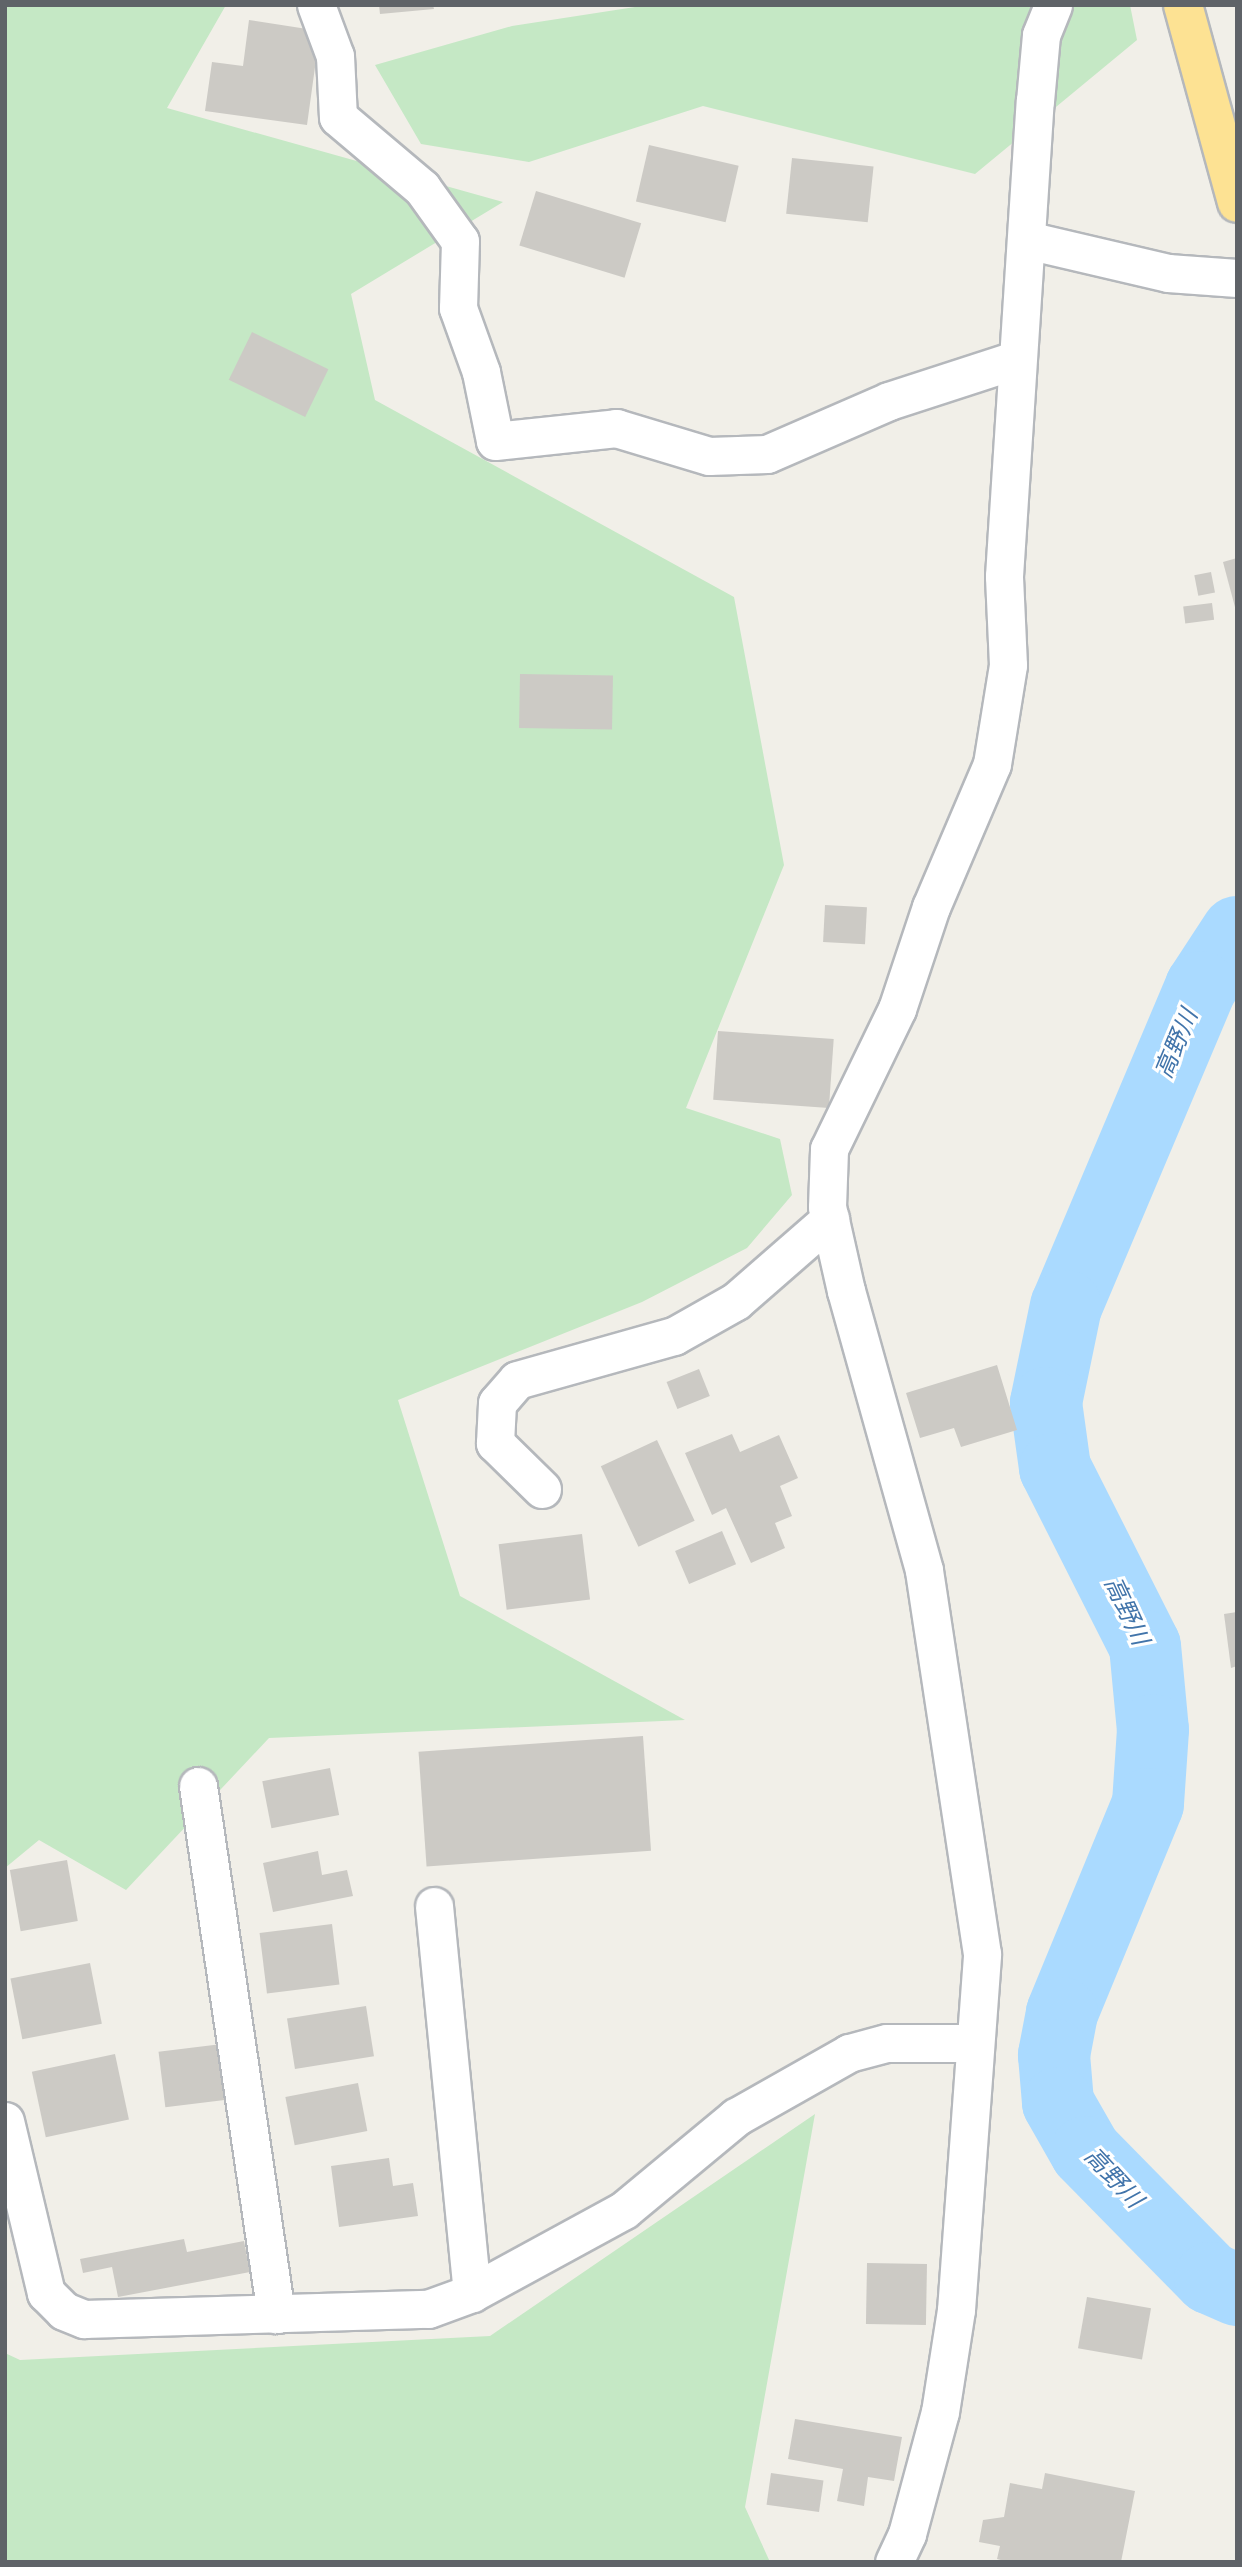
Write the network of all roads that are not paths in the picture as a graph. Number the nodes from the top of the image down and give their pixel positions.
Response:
1 (316, 5) edge
2 (1053, 5) edge
3 (1183, 5) edge
4 (1237, 203) edge
5 (1027, 240) junction
6 (1237, 278) edge
7 (1015, 360) junction
8 (830, 1219) junction
9 (542, 1489) dead end
10 (198, 1786) dead end
11 (434, 1906) dead end
12 (975, 2043) junction
13 (5, 2121) edge
14 (472, 2293) junction
15 (276, 2314) junction
16 (894, 2562) edge

1 - 7 street
2 - 5 street
3 - 4 highway
5 - 6 street
5 - 7 street
7 - 8 street
8 - 9 street
8 - 12 street
10 - 15 street
11 - 14 street
12 - 14 street
12 - 16 street
13 - 15 street
14 - 15 street

